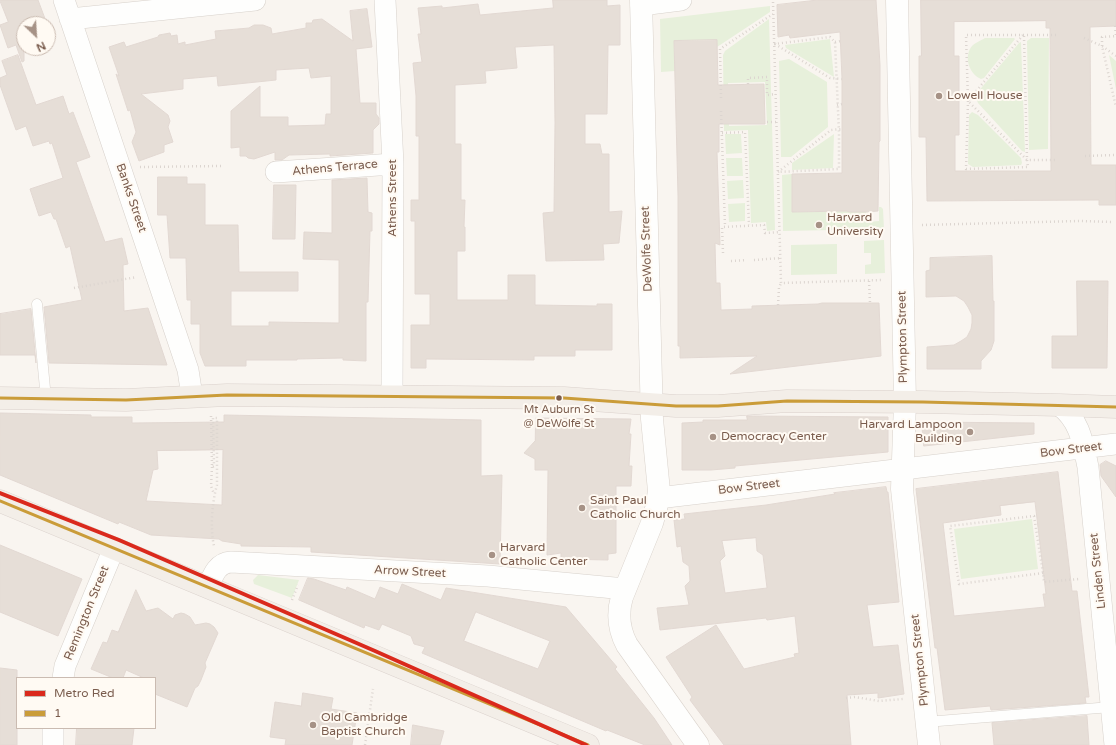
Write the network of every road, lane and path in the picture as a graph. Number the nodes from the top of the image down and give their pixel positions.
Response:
1 (255, 0) edge
2 (385, 0) edge
3 (681, 0) edge
4 (897, 0) edge
5 (641, 2) edge
6 (773, 2) dead end
7 (67, 9) edge
8 (773, 14) junction
9 (1115, 26) edge
10 (1024, 35) junction
11 (1056, 35) dead end
12 (1116, 36) edge
13 (1084, 38) dead end
14 (841, 41) dead end
15 (835, 42) junction
16 (774, 44) junction
17 (1102, 46) junction
18 (1116, 56) edge
19 (842, 79) dead end
20 (837, 80) junction
21 (748, 84) dead end
22 (776, 94) junction
23 (721, 98) dead end
24 (968, 101) junction
25 (842, 104) dead end
26 (837, 105) junction
27 (1116, 107) edge
28 (721, 111) dead end
29 (766, 122) dead end
30 (776, 122) junction
31 (838, 129) junction
32 (842, 129) dead end
33 (722, 133) junction
34 (1085, 156) dead end
35 (1116, 156) edge
36 (1027, 160) junction
37 (1057, 160) dead end
38 (393, 164) junction
39 (222, 166) dead end
40 (135, 167) dead end
41 (276, 172) dead end
42 (778, 172) junction
43 (1114, 222) dead end
44 (749, 225) junction
45 (919, 225) dead end
46 (725, 226) junction
47 (780, 232) junction
48 (723, 253) dead end
49 (781, 258) junction
50 (746, 260) dead end
51 (754, 260) dead end
52 (731, 261) dead end
53 (136, 277) dead end
54 (885, 280) dead end
55 (869, 281) junction
56 (782, 284) junction
57 (74, 288) dead end
58 (870, 303) dead end
59 (37, 304) dead end
60 (778, 305) dead end
61 (192, 396) junction
62 (392, 396) junction
63 (0, 398) edge
64 (46, 399) junction
65 (905, 402) junction
66 (652, 404) junction
67 (1059, 405) junction
68 (1116, 407) edge
69 (211, 409) dead end
70 (1116, 444) edge
71 (1084, 448) junction
72 (212, 467) junction
73 (902, 470) junction
74 (214, 494) junction
75 (658, 498) junction
76 (0, 502) edge
77 (114, 548) junction
78 (215, 551) dead end
79 (1043, 573) junction
80 (1082, 578) dead end
81 (208, 587) junction
82 (625, 590) junction
83 (295, 592) dead end
84 (292, 600) dead end
85 (63, 677) edge
86 (373, 689) dead end
87 (846, 698) dead end
88 (908, 698) dead end
89 (1111, 707) junction
90 (926, 722) junction
91 (53, 729) edge
92 (53, 745) edge
93 (365, 745) edge
94 (588, 745) edge
95 (698, 745) edge
96 (929, 745) edge
97 (1116, 745) edge

1 - 7 street
2 - 38 street, Athens Street
3 - 5 street
4 - 65 street, Plympton Street
5 - 66 street, DeWolfe Street
6 - 8 path
7 - 61 street, Banks Street
8 - 16 path
8 - 23 path
9 - 12 path
10 - 11 path
10 - 24 path
10 - 24 path
10 - 36 path
12 - 17 path
13 - 17 path
14 - 15 path
15 - 16 path
15 - 20 path
16 - 20 path
16 - 22 path
17 - 18 path
17 - 27 path
19 - 20 path
20 - 26 path
21 - 22 path
22 - 30 path
24 - 36 path
24 - 36 path
25 - 26 path
26 - 31 path
28 - 33 path
29 - 30 path
30 - 42 path
31 - 32 path
31 - 42 path
31 - 42 path
33 - 44 path
33 - 46 path
34 - 35 path
36 - 37 path
38 - 41 street, Athens Terrace
38 - 62 street, Athens Street
39 - 40 path
42 - 47 path
43 - 45 path
44 - 46 path
44 - 47 path
46 - 48 path
47 - 49 path
49 - 51 path
49 - 56 path
50 - 52 path
53 - 57 path
54 - 55 path
55 - 56 path
55 - 58 path
56 - 60 path
59 - 64 lane
61 - 62 main road
61 - 64 main road
62 - 66 main road
63 - 64 main road
65 - 66 main road
65 - 67 main road
65 - 73 street, Plympton Street
66 - 75 street, DeWolfe Street
67 - 68 main road
67 - 71 street, Linden Street
69 - 72 path
70 - 71 street, Bow Street
71 - 73 street, Bow Street
71 - 89 street, Linden Street
72 - 74 path
72 - 74 path
73 - 75 street, Bow Street
73 - 90 street, Plympton Street
74 - 78 path
75 - 82 street
76 - 77 main road
77 - 81 main road
77 - 85 street, Remington Street
79 - 79 path
79 - 80 path
81 - 82 street, Arrow Street
81 - 94 main road
82 - 95 street
83 - 84 path
86 - 93 path
87 - 88 path
89 - 90 lane
89 - 97 street, Linden Street
90 - 96 street, Plympton Street
91 - 92 street

